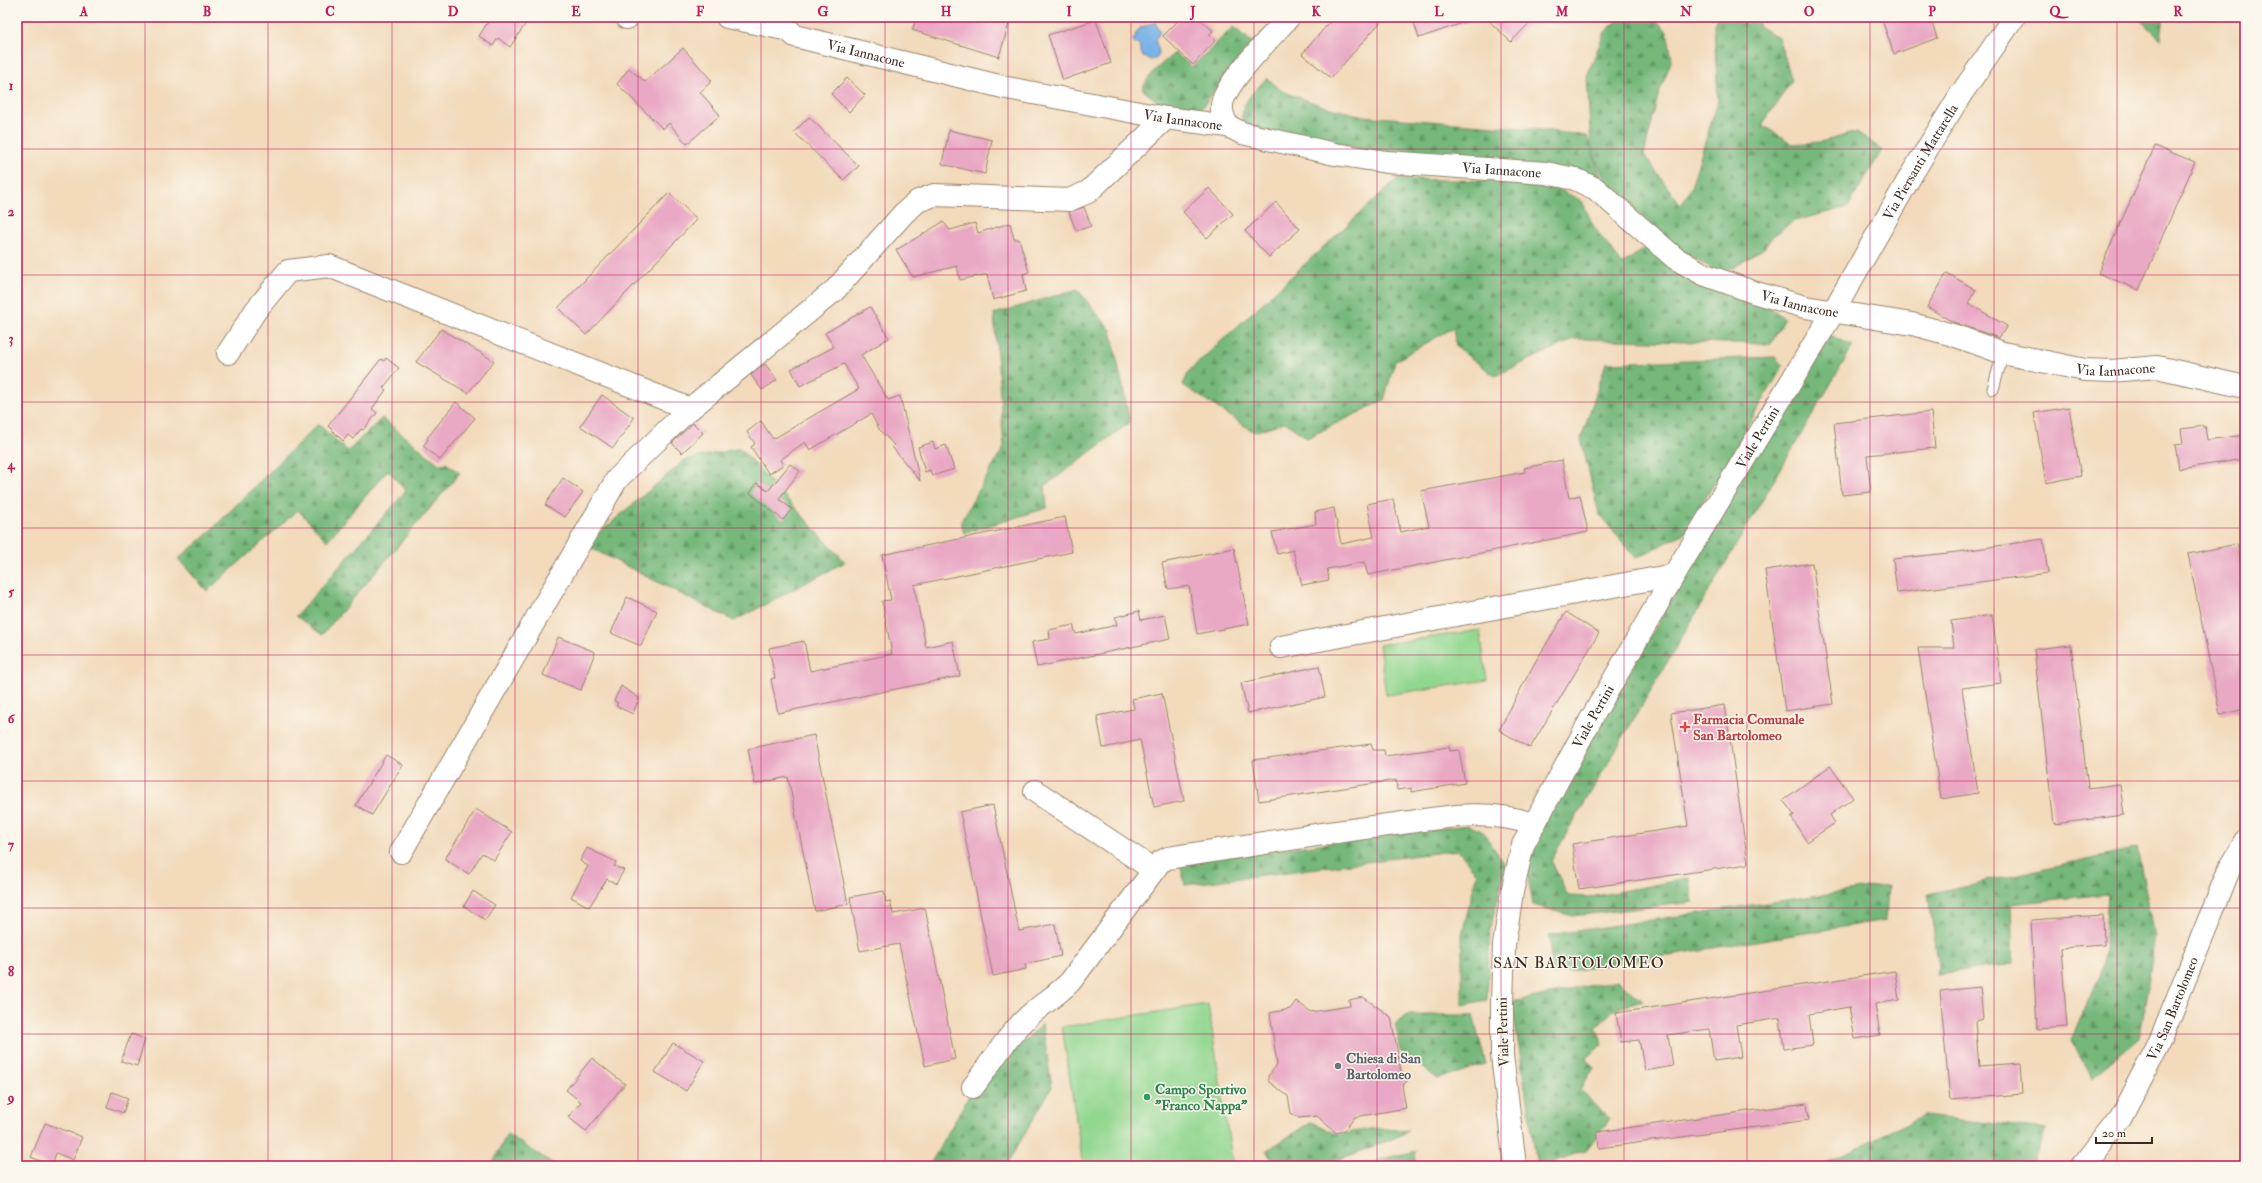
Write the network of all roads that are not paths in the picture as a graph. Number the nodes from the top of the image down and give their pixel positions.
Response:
1 (727, 17) edge
2 (2014, 17) edge
3 (1280, 20) edge
4 (791, 24) edge
5 (1166, 118) junction
6 (1228, 126) junction
7 (1832, 312) junction
8 (228, 352) dead end
9 (2003, 353) junction
10 (2245, 387) edge
11 (1993, 389) dead end
12 (690, 409) junction
13 (1674, 575) junction
14 (1281, 647) dead end
15 (1035, 791) dead end
16 (1532, 824) junction
17 (2245, 841) edge
18 (400, 852) dead end
19 (1154, 870) junction
20 (973, 1087) dead end
21 (1515, 1166) edge
22 (2082, 1166) edge

1 - 4 street, Via Iannacone
2 - 7 street, Via Piersanti Mattarella
3 - 6 street
4 - 5 street, Via Iannacone
5 - 6 street, Via Iannacone
5 - 12 street
6 - 7 street, Via Iannacone
7 - 9 street, Via Iannacone
7 - 13 street, Viale Pertini
8 - 12 street
9 - 10 street, Via Iannacone
9 - 11 lane
12 - 18 street
13 - 14 street
13 - 16 street, Viale Pertini
15 - 19 street
16 - 19 street
16 - 21 street, Viale Pertini
17 - 22 street, Via San Bartolomeo
19 - 20 street

